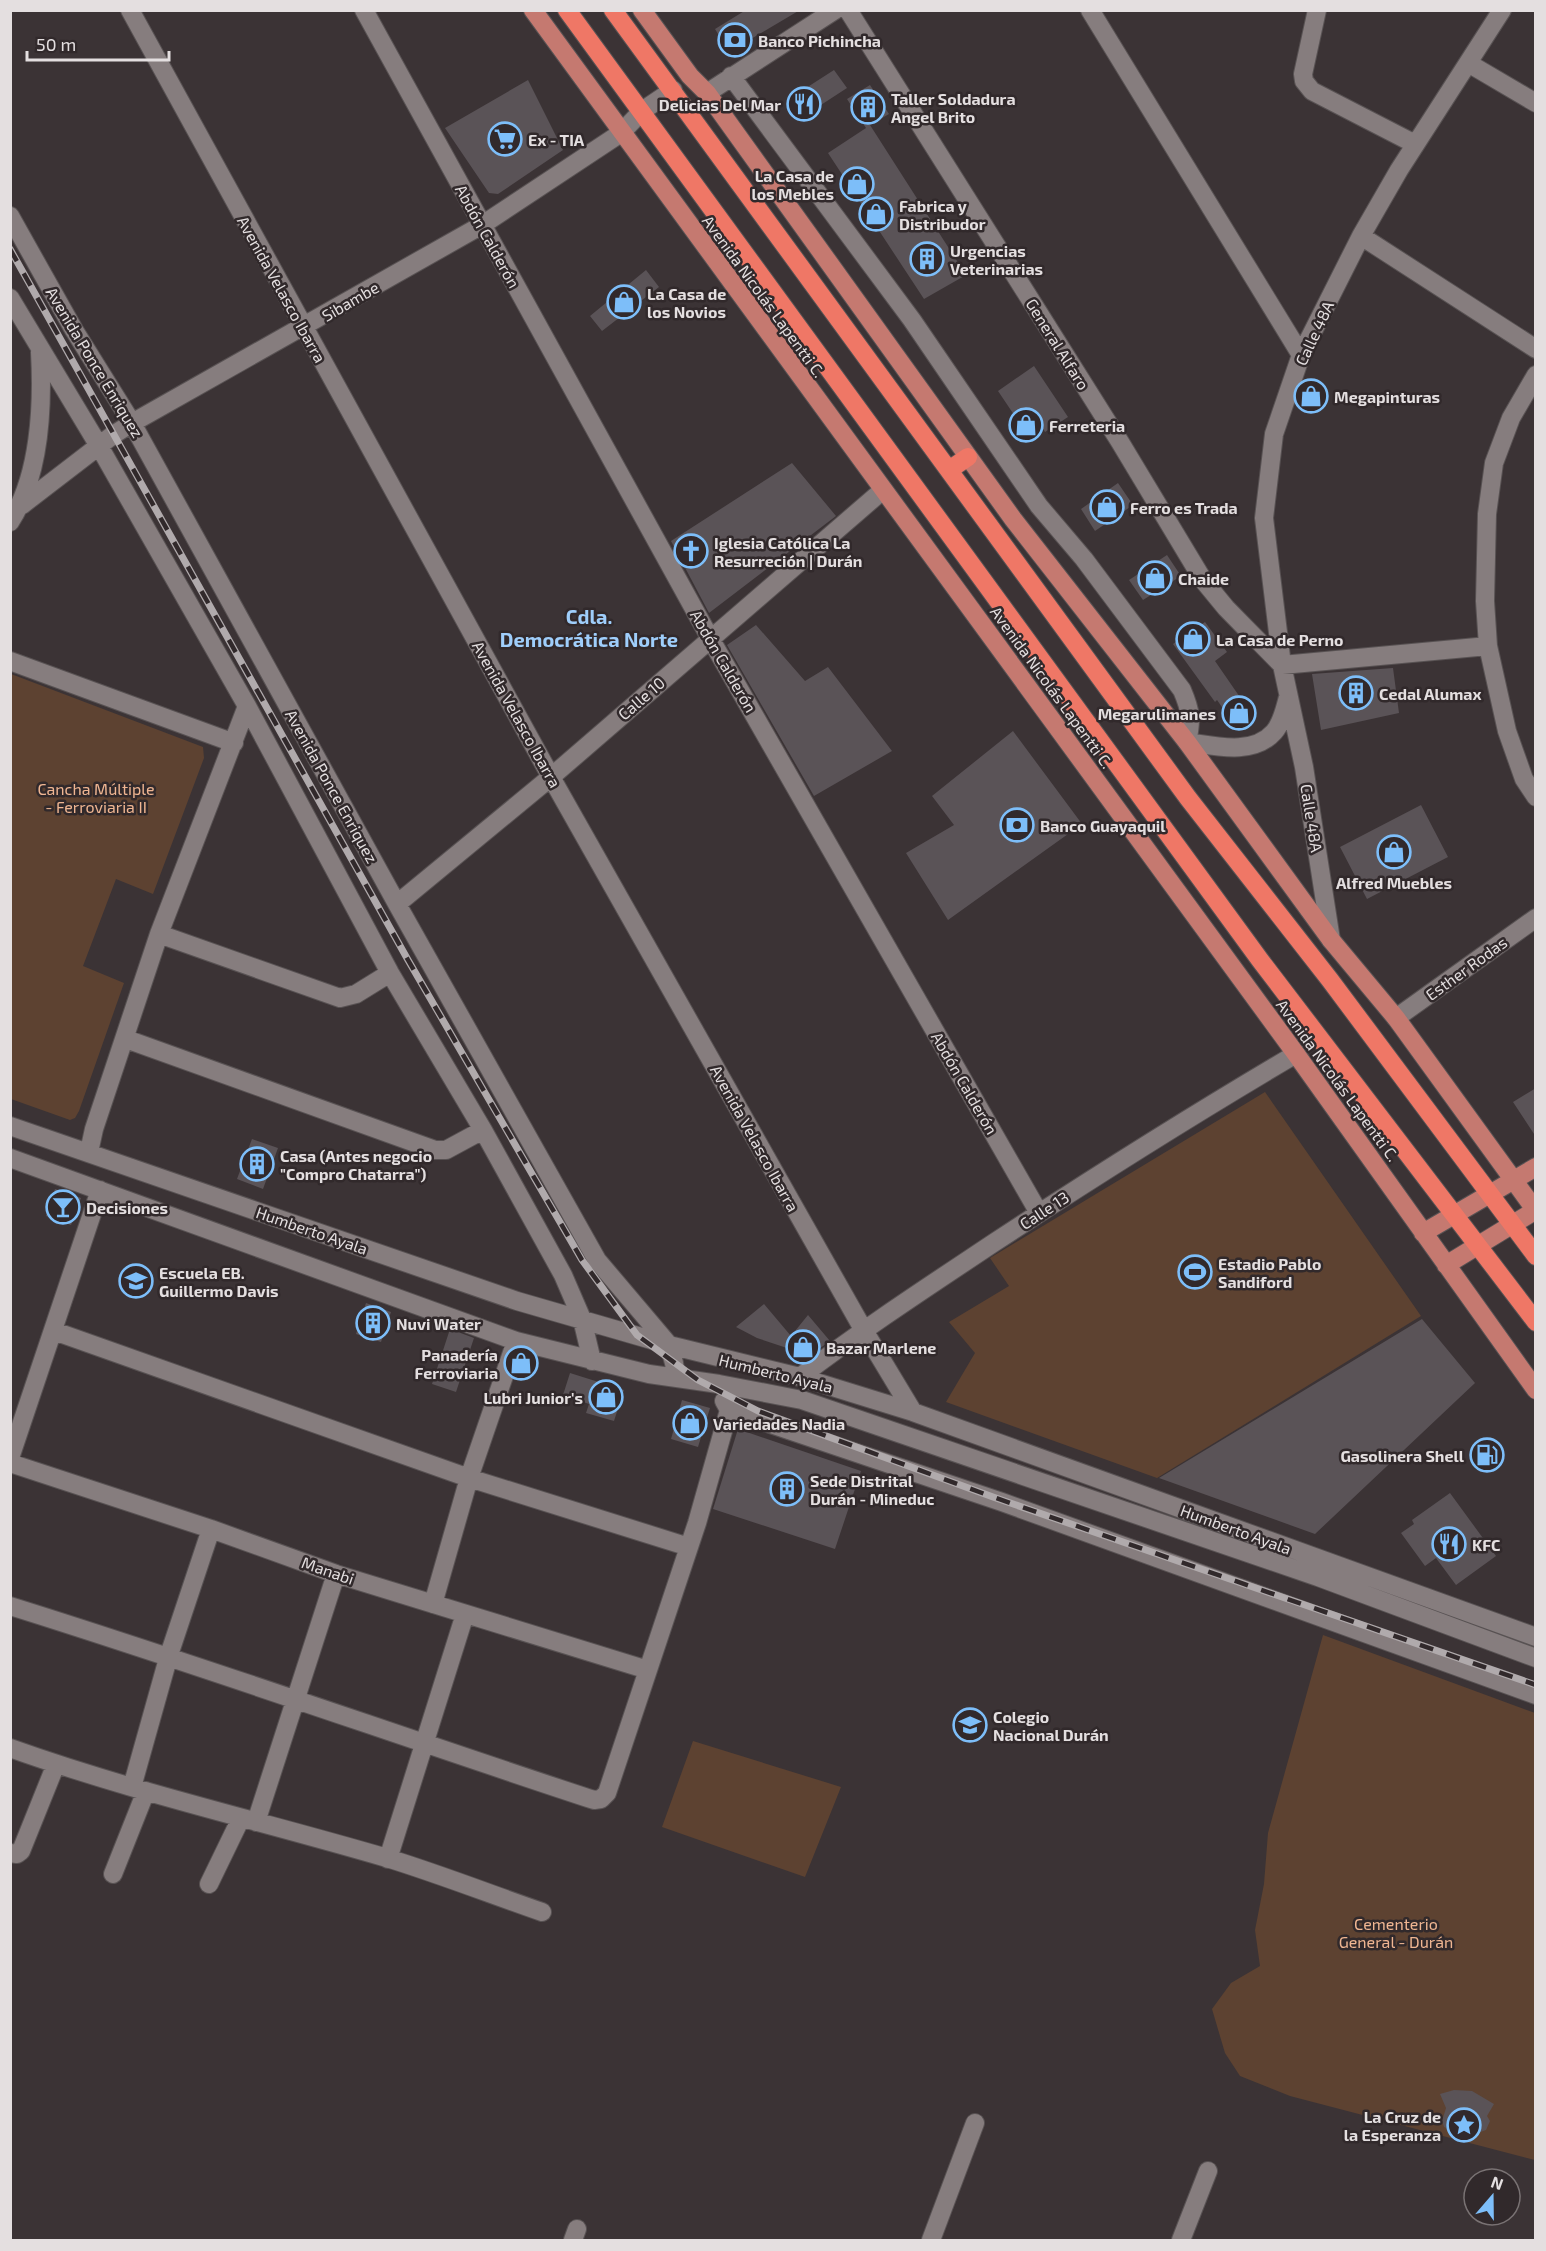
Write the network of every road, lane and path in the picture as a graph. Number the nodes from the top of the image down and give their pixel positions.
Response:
1 (130, 10) edge
2 (364, 10) edge
3 (533, 10) edge
4 (567, 10) edge
5 (613, 10) edge
6 (642, 10) edge
7 (835, 10) edge
8 (848, 10) edge
9 (1090, 10) edge
10 (1317, 10) edge
11 (1502, 10) edge
12 (1468, 63) junction
13 (731, 76) junction
14 (673, 90) junction
15 (706, 93) junction
16 (1536, 103) edge
17 (642, 111) junction
18 (621, 133) junction
19 (1415, 144) junction
20 (10, 216) edge
21 (482, 225) junction
22 (1361, 236) junction
23 (10, 298) edge
24 (303, 328) junction
25 (1536, 349) edge
26 (40, 350) junction
27 (1301, 355) junction
28 (1536, 375) edge
29 (132, 423) junction
30 (99, 446) junction
31 (968, 457) junction
32 (949, 470) junction
33 (883, 490) junction
34 (22, 505) junction
35 (10, 522) edge
36 (710, 638) junction
37 (1488, 646) junction
38 (10, 661) edge
39 (1282, 665) junction
40 (1288, 697) junction
41 (247, 706) junction
42 (1188, 742) junction
43 (234, 743) junction
44 (551, 777) junction
45 (1536, 797) edge
46 (397, 904) junction
47 (1536, 918) edge
48 (159, 934) junction
49 (1331, 940) junction
50 (390, 973) junction
51 (1395, 1018) junction
52 (126, 1039) junction
53 (1296, 1054) junction
54 (10, 1126) edge
55 (483, 1130) junction
56 (89, 1152) junction
57 (10, 1158) edge
58 (1536, 1167) edge
59 (1513, 1180) junction
60 (100, 1190) junction
61 (1489, 1193) junction
62 (1535, 1210) edge
63 (1039, 1213) junction
64 (1454, 1214) junction
65 (1512, 1225) junction
66 (1423, 1233) junction
67 (1478, 1246) junction
68 (1536, 1256) edge
69 (1446, 1265) junction
70 (582, 1319) junction
71 (1536, 1322) edge
72 (863, 1329) junction
73 (54, 1331) junction
74 (516, 1341) junction
75 (669, 1345) junction
76 (715, 1357) junction
77 (592, 1361) junction
78 (676, 1377) junction
79 (800, 1377) junction
80 (719, 1384) junction
81 (1536, 1390) edge
82 (729, 1410) junction
83 (913, 1412) junction
84 (10, 1458) edge
85 (10, 1463) edge
86 (469, 1478) junction
87 (211, 1529) junction
88 (689, 1547) junction
89 (336, 1574) junction
90 (433, 1604) junction
91 (10, 1606) edge
92 (465, 1614) junction
93 (1536, 1637) edge
94 (169, 1655) junction
95 (1536, 1658) edge
96 (648, 1670) junction
97 (1536, 1695) edge
98 (294, 1700) junction
99 (425, 1744) junction
100 (10, 1748) edge
101 (56, 1764) junction
102 (139, 1789) junction
103 (248, 1820) junction
104 (10, 1853) edge
105 (388, 1859) junction
106 (114, 1874) dead end
107 (209, 1884) dead end
108 (542, 1912) dead end
109 (975, 2123) dead end
110 (1208, 2171) dead end
111 (931, 2241) edge
112 (1181, 2241) edge

1 - 24 street, Avenida Velasco Ibarra
2 - 21 street, Abdón Calderón
3 - 18 main road, Avenida Nicolás Lapentti C.
4 - 17 highway, Avenida Nicolás Lapentti C.
5 - 14 highway
6 - 15 main road
7 - 13 street
8 - 39 street, General Alfaro
9 - 27 street
10 - 19 street
11 - 12 street, Calle 48A
12 - 16 street
12 - 19 street, Calle 48A
13 - 15 street
13 - 42 street
14 - 17 street, Sibambe
14 - 32 highway
15 - 31 main road
17 - 18 street, Sibambe
17 - 64 highway, Avenida Nicolás Lapentti C.
18 - 21 street, Sibambe
18 - 33 main road, Avenida Nicolás Lapentti C.
19 - 22 street, Calle 48A
20 - 29 street, Avenida Ponce Enriquez
21 - 24 street, Sibambe
21 - 36 street, Abdón Calderón
22 - 25 street
22 - 27 street, Calle 48A
23 - 26 street
24 - 29 street, Sibambe
24 - 44 street, Avenida Velasco Ibarra
26 - 30 street
26 - 34 street, Sibambe
27 - 39 street, Calle 48A
28 - 37 street
29 - 30 street, Sibambe
29 - 46 street, Avenida Ponce Enriquez
30 - 34 street, Sibambe
30 - 41 street
31 - 32 highway
31 - 42 main road
32 - 61 highway
33 - 36 street, Calle 10
33 - 53 main road, Avenida Nicolás Lapentti C.
34 - 35 street, Sibambe
36 - 44 street, Calle 10
36 - 63 street, Abdón Calderón
37 - 39 street
37 - 45 street
38 - 43 street
39 - 40 street, Calle 48A
40 - 42 street
40 - 49 street, Calle 48A
41 - 43 street
41 - 50 street
42 - 49 main road
43 - 48 street
44 - 46 street, Calle 10
44 - 72 street, Avenida Velasco Ibarra
46 - 75 street, Avenida Ponce Enriquez
47 - 51 street, Esther Rodas
48 - 50 street
48 - 52 street
49 - 51 main road
50 - 55 street
51 - 59 main road
52 - 55 street
52 - 56 street
53 - 63 street, Calle 13
53 - 66 main road, Avenida Nicolás Lapentti C.
54 - 56 street, Humberto Ayala
55 - 70 street
56 - 70 street, Humberto Ayala
57 - 60 street, Humberto Ayala
58 - 59 main road
59 - 61 main road
59 - 62 main road
60 - 73 street
60 - 74 street, Humberto Ayala
61 - 64 main road
61 - 65 highway
62 - 65 main road
63 - 72 street, Calle 13
64 - 66 main road
64 - 67 highway, Avenida Nicolás Lapentti C.
65 - 67 main road
65 - 68 highway
66 - 69 main road, Avenida Nicolás Lapentti C.
67 - 69 main road
67 - 71 highway, Avenida Nicolás Lapentti C.
69 - 81 main road, Avenida Nicolás Lapentti C.
70 - 75 street, Humberto Ayala
70 - 77 street
72 - 79 street, Calle 13
72 - 83 street, Avenida Velasco Ibarra
73 - 84 street
73 - 86 street
74 - 77 street, Humberto Ayala
74 - 86 street
75 - 76 street, Humberto Ayala
75 - 78 street
76 - 79 street, Humberto Ayala
76 - 80 street
77 - 78 street, Humberto Ayala
78 - 80 street, Humberto Ayala
79 - 83 street, Humberto Ayala
80 - 82 street
80 - 95 street, Humberto Ayala
82 - 88 street
82 - 97 street
83 - 93 street, Humberto Ayala
85 - 87 street, Manabi
86 - 88 street
86 - 90 street
87 - 89 street, Manabi
87 - 94 street
88 - 96 street
89 - 90 street, Manabi
89 - 98 street
90 - 92 street, Manabi
91 - 94 street
92 - 96 street, Manabi
92 - 99 street
94 - 98 street
94 - 102 street
96 - 99 street
98 - 99 street
98 - 103 street
99 - 105 street
100 - 101 street
101 - 102 street
101 - 104 street
102 - 103 street
102 - 106 street
103 - 105 street
103 - 107 street
105 - 108 street
109 - 111 street
110 - 112 street

